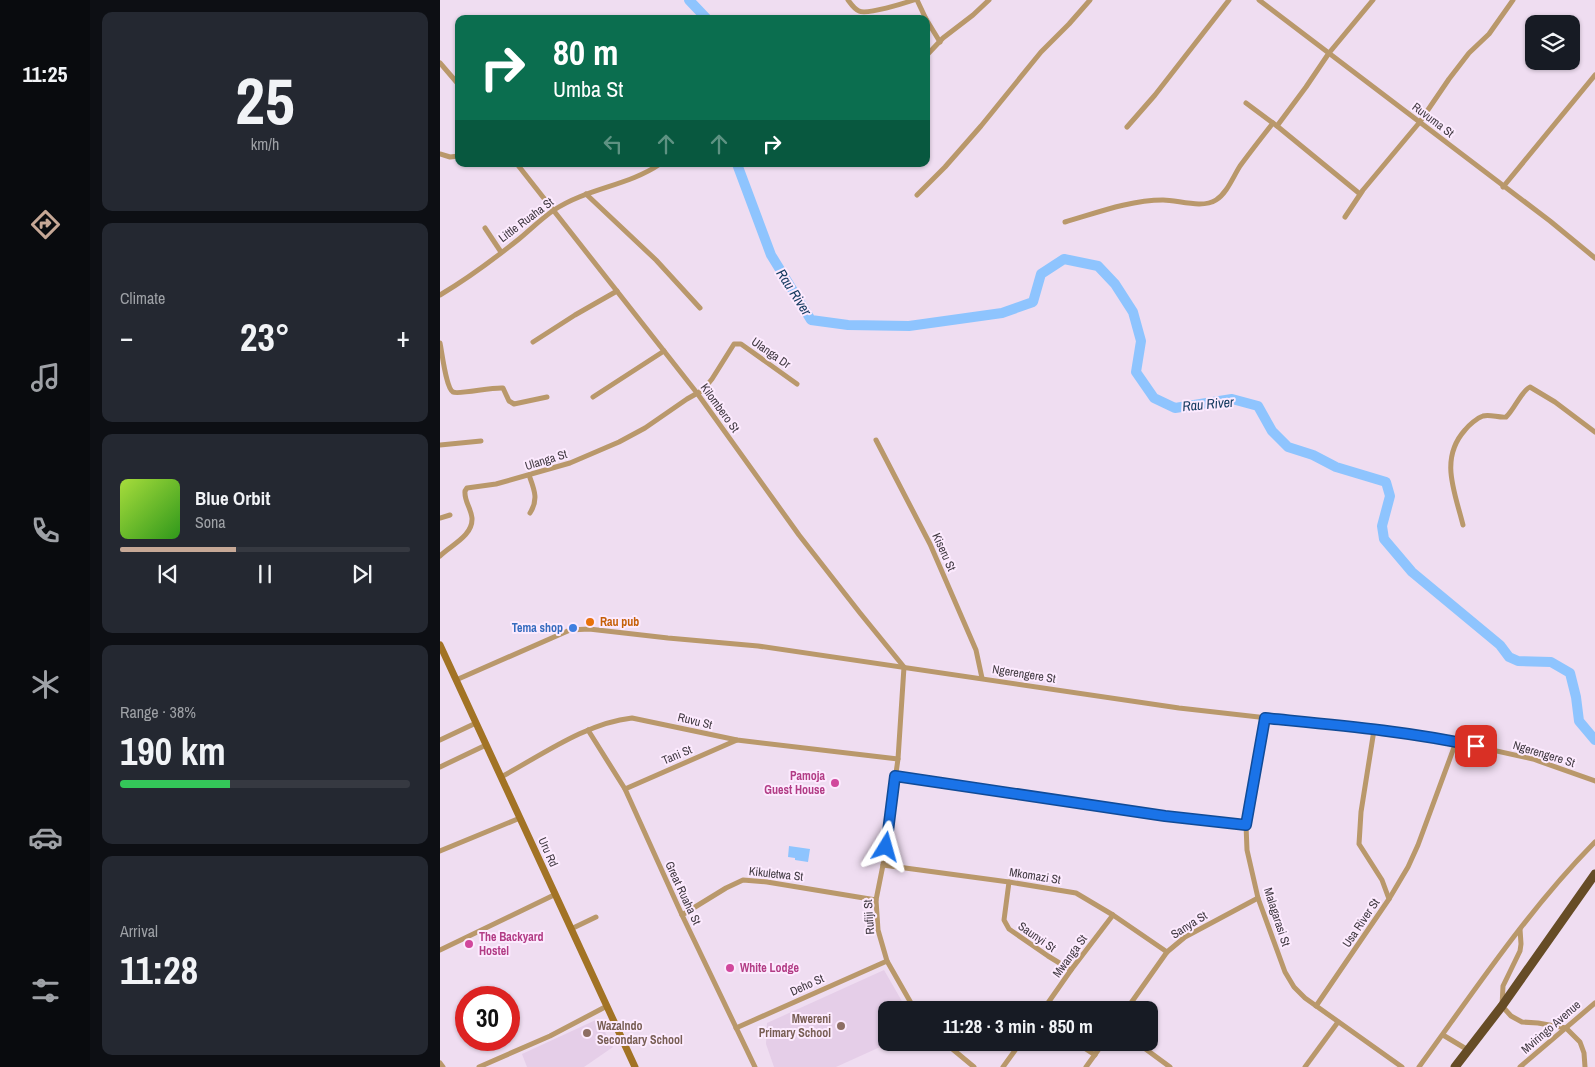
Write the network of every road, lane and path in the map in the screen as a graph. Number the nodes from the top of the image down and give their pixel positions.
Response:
1 (848, 0) edge
2 (915, 0) edge
3 (989, 0) edge
4 (1090, 0) edge
5 (1228, 0) edge
6 (1259, 0) edge
7 (1373, 0) edge
8 (1513, 0) edge
9 (924, 15) edge
10 (930, 26) edge
11 (940, 42) junction
12 (930, 52) edge
13 (1329, 53) junction
14 (440, 63) edge
15 (1595, 75) edge
16 (455, 80) edge
17 (1246, 103) dead end
18 (1418, 122) junction
19 (1275, 124) junction
20 (1127, 127) dead end
21 (440, 154) edge
22 (455, 156) edge
23 (519, 167) edge
24 (654, 167) edge
25 (1503, 186) junction
26 (586, 194) junction
27 (1360, 194) junction
28 (917, 195) dead end
29 (554, 210) junction
30 (1345, 217) dead end
31 (1065, 222) dead end
32 (485, 228) dead end
33 (501, 252) junction
34 (1595, 258) edge
35 (616, 290) junction
36 (440, 295) edge
37 (700, 308) dead end
38 (532, 342) dead end
39 (440, 344) edge
40 (664, 351) junction
41 (797, 384) dead end
42 (697, 394) junction
43 (547, 397) dead end
44 (593, 397) dead end
45 (1595, 432) edge
46 (876, 440) dead end
47 (480, 441) dead end
48 (440, 445) edge
49 (529, 475) junction
50 (530, 513) dead end
51 (450, 515) dead end
52 (440, 518) edge
53 (1462, 525) dead end
54 (440, 556) edge
55 (440, 645) edge
56 (904, 667) junction
57 (982, 678) junction
58 (456, 680) junction
59 (1265, 718) junction
60 (476, 723) junction
61 (588, 730) junction
62 (1374, 730) junction
63 (440, 740) edge
64 (737, 740) junction
65 (1456, 742) junction
66 (486, 745) junction
67 (898, 759) junction
68 (440, 767) edge
69 (895, 776) junction
70 (501, 777) junction
71 (1595, 781) edge
72 (625, 789) junction
73 (520, 818) junction
74 (1246, 825) junction
75 (1595, 842) edge
76 (440, 851) edge
77 (883, 865) junction
78 (1595, 874) edge
79 (1009, 882) junction
80 (554, 894) junction
81 (1258, 898) junction
82 (1389, 899) junction
83 (876, 900) junction
84 (1113, 915) junction
85 (682, 916) junction
86 (596, 917) dead end
87 (1520, 928) junction
88 (571, 929) junction
89 (440, 950) edge
90 (1167, 952) junction
91 (887, 961) junction
92 (1071, 970) junction
93 (910, 1001) edge
94 (1050, 1001) edge
95 (1132, 1001) edge
96 (1595, 1002) edge
97 (607, 1006) junction
98 (1316, 1006) junction
99 (1502, 1006) junction
100 (1338, 1022) junction
101 (736, 1028) junction
102 (1566, 1028) junction
103 (1442, 1034) junction
104 (1468, 1050) junction
105 (955, 1051) edge
106 (1014, 1051) edge
107 (1089, 1051) edge
108 (1098, 1051) edge
109 (1148, 1051) edge
110 (1095, 1055) junction
111 (440, 1063) edge
112 (443, 1067) edge
113 (479, 1067) edge
114 (635, 1067) edge
115 (755, 1067) edge
116 (974, 1067) edge
117 (1003, 1067) edge
118 (1086, 1067) edge
119 (1170, 1067) edge
120 (1304, 1067) edge
121 (1402, 1067) edge
122 (1419, 1067) edge
123 (1456, 1067) edge
124 (1520, 1067) edge
125 (1585, 1067) edge

1 - 2 street
2 - 9 street
3 - 11 street
4 - 28 street
5 - 20 street
6 - 13 street, Ruvuma St
7 - 13 street
8 - 18 street
10 - 11 street
11 - 12 street
13 - 18 street, Ruvuma St
13 - 19 street
14 - 16 street
15 - 25 street
17 - 19 street
18 - 25 street, Ruvuma St
18 - 27 street
19 - 27 street
19 - 31 street
21 - 22 street
23 - 29 street, Kilombero St
24 - 26 street, Little Ruaha St
25 - 34 street, Ruvuma St
26 - 29 street, Little Ruaha St
26 - 37 street
27 - 30 street
29 - 33 street, Little Ruaha St
29 - 35 street, Kilombero St
32 - 33 street
33 - 36 street, Little Ruaha St
35 - 38 street
35 - 40 street, Kilombero St
39 - 43 street
40 - 42 street, Kilombero St
40 - 44 street
41 - 42 street, Ulanga Dr
42 - 49 street, Ulanga St
42 - 56 street, Kilombero St
45 - 53 street
46 - 57 street, Kiseru St
47 - 48 street
49 - 50 street
49 - 54 street, Ulanga St
51 - 52 street
55 - 58 street, Uru Rd
56 - 57 street, Ngerengere St
56 - 58 street, Ngerengere St
56 - 67 street, Rufiji St
57 - 59 street, Ngerengere St
58 - 60 street, Uru Rd
59 - 62 street, Ngerengere St
59 - 74 street, Malagarasi St
60 - 63 street
60 - 66 street, Uru Rd
61 - 64 street, Ruvu St
61 - 70 street, Ruvu St
61 - 72 street, Great Ruaha St
62 - 65 street, Ngerengere St
62 - 82 street, Usa River St
64 - 67 street, Ruvu St
64 - 72 street, Tani St
65 - 71 street, Ngerengere St
65 - 82 street
66 - 68 street
66 - 70 street, Uru Rd
67 - 69 street, Rufiji St
69 - 74 street
69 - 77 street, Rufiji St
70 - 73 street, Uru Rd
72 - 85 street, Great Ruaha St
73 - 76 street
73 - 80 street, Uru Rd
74 - 81 street, Malagarasi St
75 - 87 street
77 - 79 street, Mkomazi St
77 - 83 street, Rufiji St
78 - 99 highway
79 - 84 street, Mkomazi St
79 - 92 street, Saunyi St
80 - 88 street, Uru Rd
80 - 89 street
81 - 90 street, Sanya St
81 - 98 street, Malagarasi St
82 - 98 street, Usa River St
83 - 85 street, Kikuletwa St
83 - 91 street, Rufiji St
84 - 90 street, Mkomazi St
84 - 92 street, Mwanga St
85 - 101 street, Great Ruaha St
86 - 88 street
87 - 99 street
87 - 103 street
88 - 97 street, Uru Rd
90 - 95 street, Sanya St
91 - 93 street, Rufiji St
91 - 101 street, Deho St
92 - 94 street, Mwanga St
96 - 102 street, Mviringo Avenue
97 - 113 street
97 - 114 street, Uru Rd
98 - 100 street, Malagarasi St
99 - 102 street
99 - 104 highway
100 - 120 street
100 - 121 street, Malagarasi St
101 - 115 street, Great Ruaha St
102 - 124 street, Mviringo Avenue
102 - 125 street
103 - 104 street
103 - 122 street
104 - 123 highway
105 - 116 street
106 - 117 street
107 - 110 street
108 - 110 street
109 - 119 street
110 - 118 street
111 - 112 street

